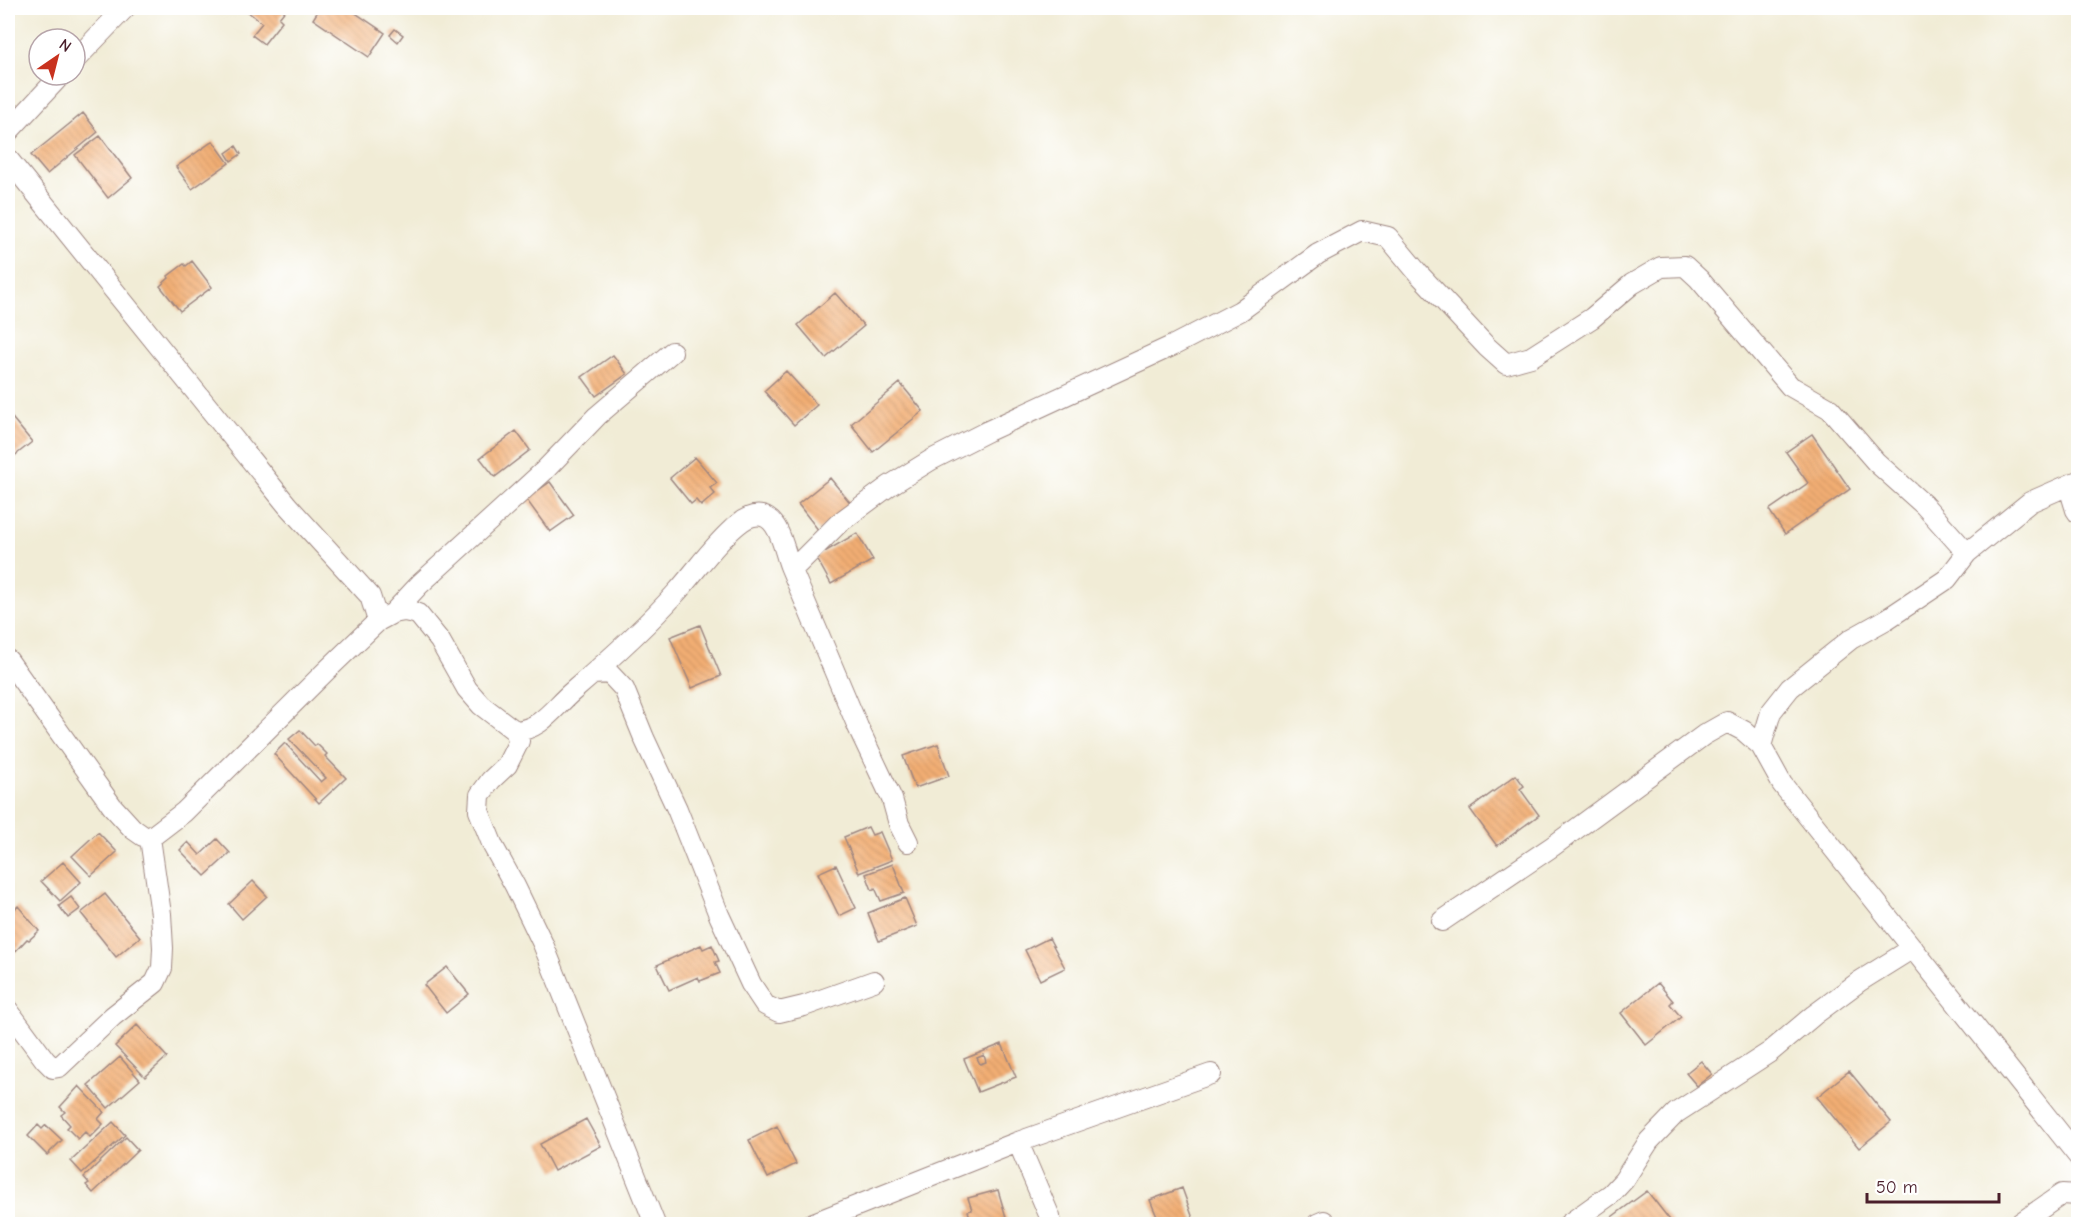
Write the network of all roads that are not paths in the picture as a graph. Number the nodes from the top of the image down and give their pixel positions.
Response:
1 (125, 8) edge
2 (87, 48) edge
3 (50, 87) edge
4 (8, 132) edge
5 (8, 159) edge
6 (672, 352) dead end
7 (2074, 484) edge
8 (2079, 513) edge
9 (1967, 553) junction
10 (790, 566) junction
11 (386, 617) junction
12 (8, 660) edge
13 (593, 674) junction
14 (514, 731) junction
15 (1761, 746) junction
16 (150, 838) junction
17 (908, 842) dead end
18 (1442, 921) dead end
19 (1913, 948) junction
20 (874, 981) dead end
21 (8, 1010) edge
22 (1211, 1074) dead end
23 (1018, 1142) junction
24 (2079, 1156) edge
25 (2079, 1195) edge
26 (655, 1224) edge
27 (811, 1224) edge
28 (1051, 1224) edge
29 (1569, 1224) edge
30 (2019, 1224) edge

1 - 2 street
3 - 4 street
5 - 11 street
6 - 11 street
7 - 8 street
7 - 9 street
9 - 10 street
9 - 15 street
10 - 13 street
10 - 17 street
11 - 14 street
11 - 16 street
12 - 16 street
13 - 14 street
13 - 20 street
14 - 26 street
15 - 18 street
15 - 19 street
16 - 21 street
19 - 24 street
19 - 29 street
22 - 23 street
23 - 27 street
23 - 28 street
25 - 30 street

